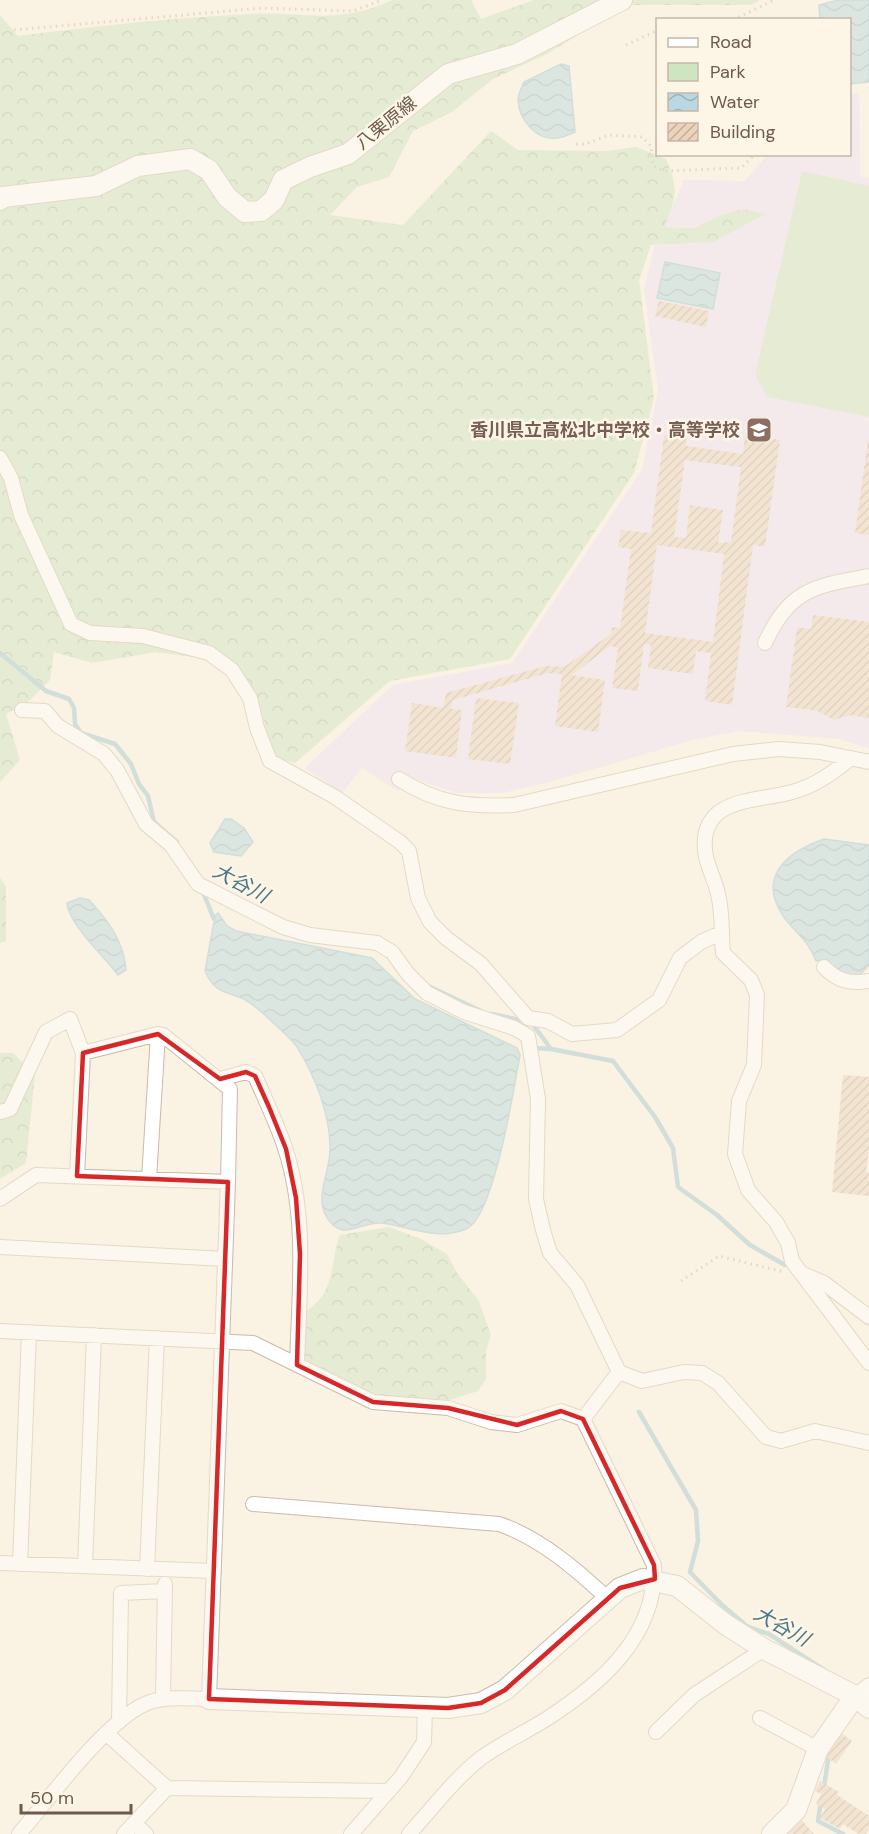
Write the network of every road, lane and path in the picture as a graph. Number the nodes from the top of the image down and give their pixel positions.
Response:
1 (382, 0) edge
2 (622, 0) edge
3 (774, 0) edge
4 (737, 18) edge
5 (14, 30) dead end
6 (656, 30) edge
7 (626, 45) dead end
8 (576, 144) dead end
9 (753, 156) edge
10 (0, 200) edge
11 (0, 458) edge
12 (869, 576) edge
13 (765, 643) dead end
14 (22, 710) dead end
15 (851, 758) junction
16 (869, 762) edge
17 (399, 778) dead end
18 (721, 933) junction
19 (824, 967) dead end
20 (869, 981) edge
21 (528, 1018) junction
22 (158, 1034) junction
23 (528, 1036) junction
24 (83, 1053) junction
25 (220, 1079) junction
26 (0, 1112) edge
27 (77, 1176) junction
28 (149, 1179) junction
29 (228, 1182) junction
30 (0, 1200) edge
31 (0, 1247) edge
32 (225, 1259) junction
33 (801, 1272) junction
34 (681, 1281) dead end
35 (869, 1317) edge
36 (0, 1330) edge
37 (28, 1332) junction
38 (94, 1335) junction
39 (157, 1338) junction
40 (223, 1341) junction
41 (869, 1363) edge
42 (297, 1365) junction
43 (619, 1372) junction
44 (583, 1419) junction
45 (869, 1443) edge
46 (253, 1504) dead end
47 (0, 1563) edge
48 (20, 1564) junction
49 (85, 1566) junction
50 (147, 1569) junction
51 (165, 1569) junction
52 (214, 1571) junction
53 (655, 1580) junction
54 (165, 1591) junction
55 (607, 1598) junction
56 (764, 1649) junction
57 (162, 1698) junction
58 (209, 1699) junction
59 (859, 1700) edge
60 (425, 1707) junction
61 (760, 1718) dead end
62 (119, 1722) junction
63 (656, 1732) dead end
64 (106, 1734) junction
65 (821, 1744) junction
66 (167, 1788) junction
67 (389, 1791) junction
68 (134, 1823) junction
69 (19, 1834) edge
70 (124, 1834) edge
71 (146, 1834) edge
72 (351, 1834) edge
73 (409, 1834) edge
74 (772, 1834) edge

1 - 5 path
2 - 10 street, 八栗原線
3 - 4 path
6 - 7 path
8 - 9 path
11 - 21 street
12 - 13 street
14 - 23 street
15 - 16 street
15 - 17 street
15 - 18 street
18 - 21 street
18 - 33 street
19 - 20 street
21 - 23 street
22 - 24 street
22 - 25 street
22 - 28 street
23 - 43 street
24 - 26 street
24 - 27 street
25 - 29 street
25 - 42 street
27 - 28 street
27 - 30 street
28 - 29 street
29 - 32 street
31 - 32 street
32 - 40 street
33 - 34 path
33 - 35 street
33 - 41 street
36 - 37 street
37 - 38 street
37 - 48 street
38 - 39 street
38 - 49 street
39 - 40 street
39 - 50 street
40 - 42 street
40 - 52 street
42 - 44 street
43 - 44 street
43 - 45 street
44 - 53 street
46 - 55 street
47 - 48 street
48 - 49 street
49 - 50 street
50 - 51 street
51 - 52 street
51 - 54 street
52 - 58 street
53 - 55 street
53 - 56 street
53 - 73 street
54 - 57 street
54 - 62 street
55 - 60 street
56 - 59 street
56 - 63 street
57 - 58 street
57 - 62 street
58 - 60 street
59 - 65 street
60 - 67 street
61 - 65 street
62 - 64 street
64 - 66 street
64 - 69 street
65 - 74 street
66 - 67 street
66 - 68 street
67 - 72 street
68 - 70 street
68 - 71 street

